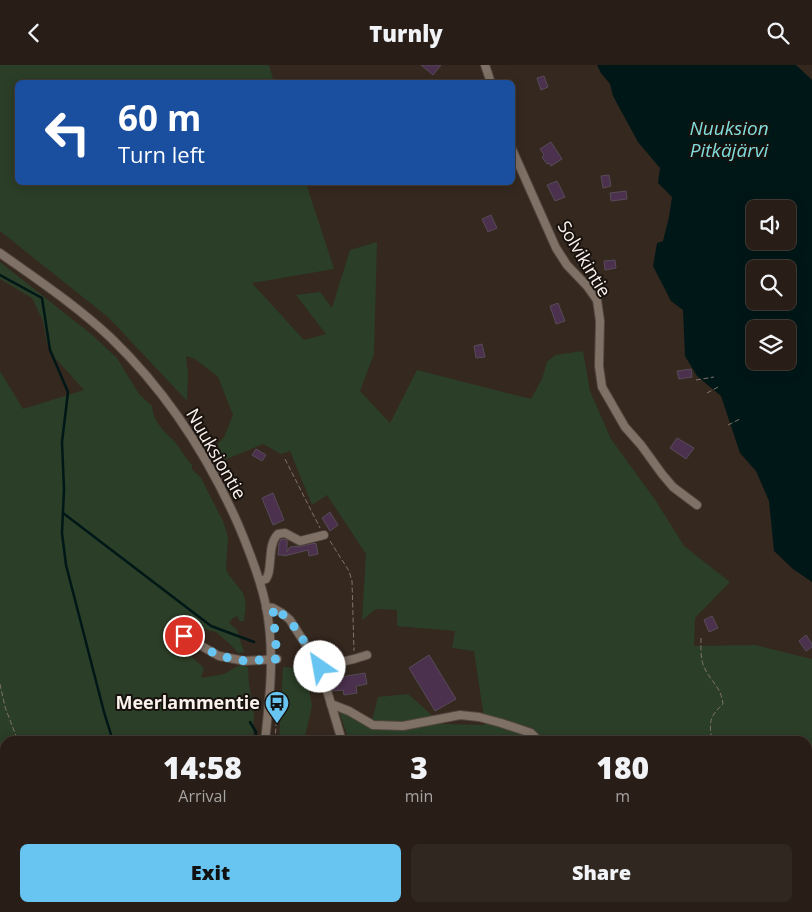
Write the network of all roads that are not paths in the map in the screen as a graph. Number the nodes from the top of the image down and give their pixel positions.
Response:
1 (485, 65) edge
2 (490, 80) edge
3 (515, 156) edge
4 (0, 253) edge
5 (697, 505) dead end
6 (324, 535) road end
7 (260, 581) junction
8 (266, 607) junction
9 (184, 636) dead end
10 (367, 655) dead end
11 (274, 659) junction
12 (320, 667) junction
13 (331, 704) junction
14 (266, 736) edge
15 (341, 736) edge
16 (534, 736) edge

1 - 2 street
3 - 5 street, Solvikintie
4 - 7 street, Nuuksiontie
6 - 7 street
7 - 8 street, Nuuksiontie
8 - 11 street, Nuuksiontie
8 - 12 street
9 - 11 street
10 - 12 street
11 - 14 street, Nuuksiontie
12 - 13 street
13 - 15 street
13 - 16 street

